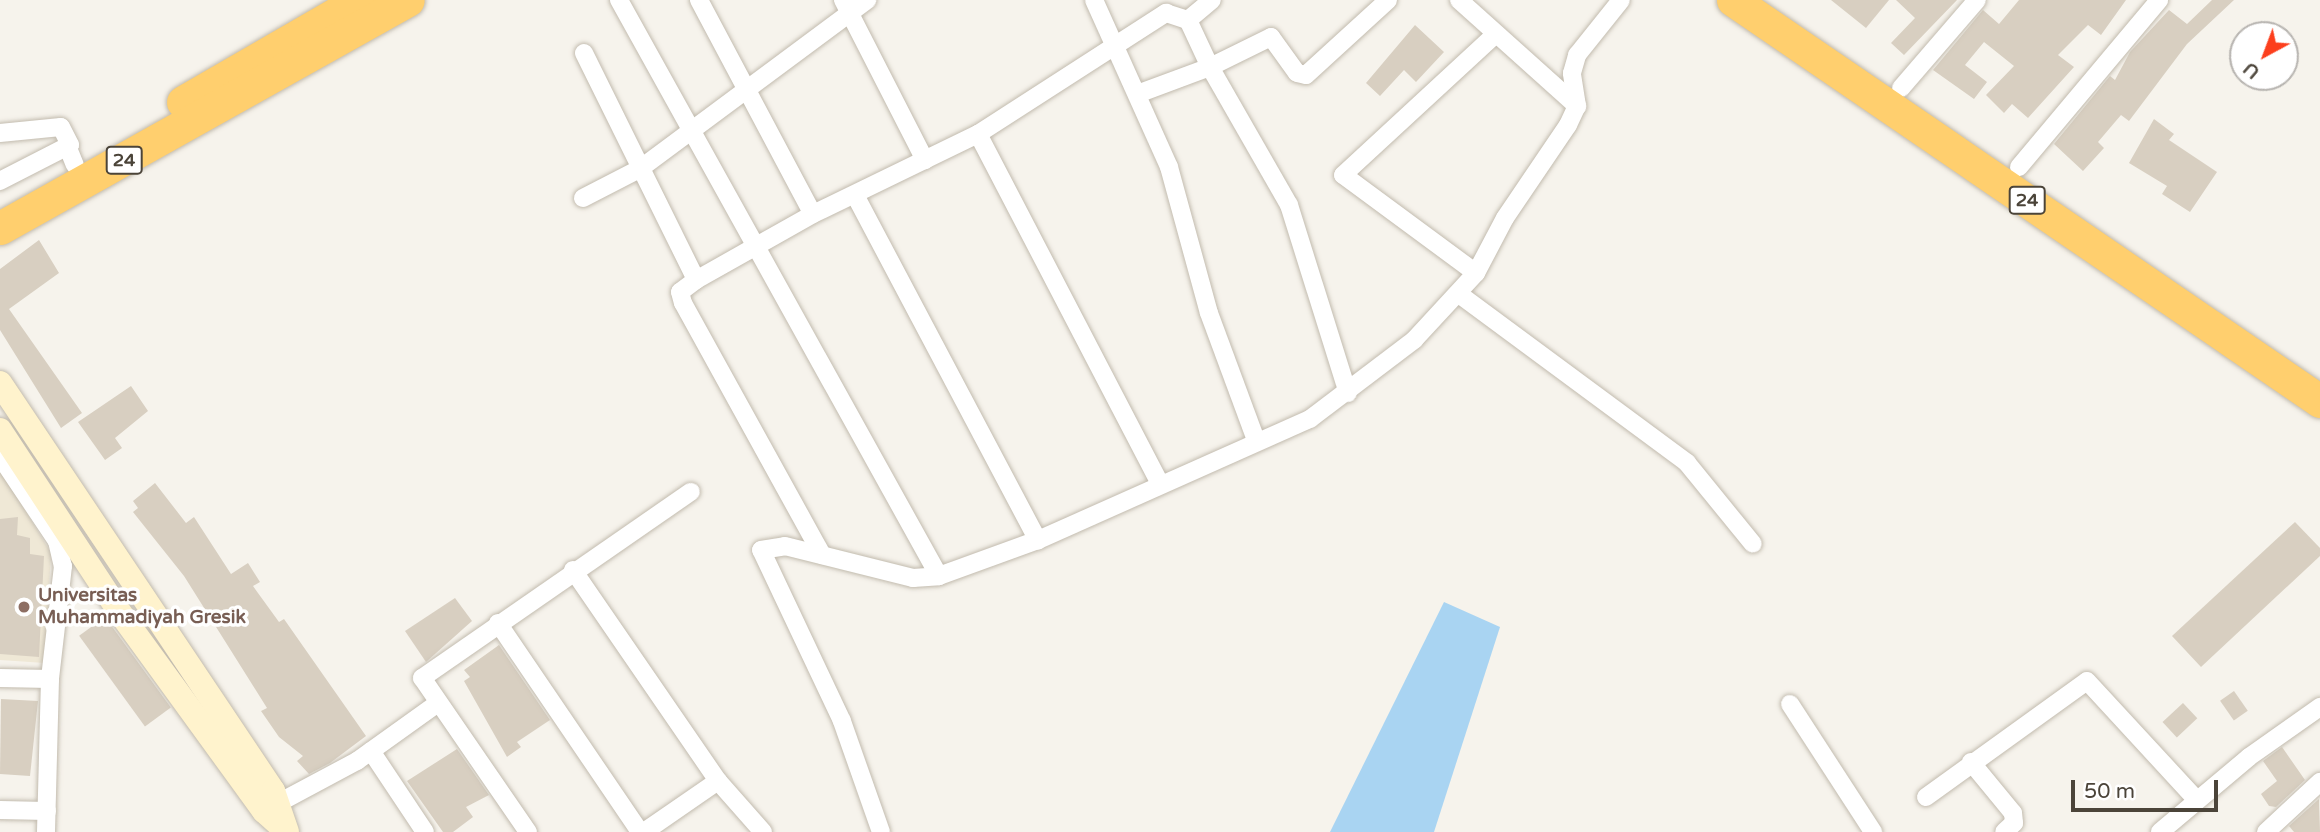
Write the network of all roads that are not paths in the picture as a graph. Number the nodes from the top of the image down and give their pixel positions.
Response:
1 (408, 0) edge
2 (619, 0) edge
3 (699, 0) edge
4 (867, 0) edge
5 (1094, 0) edge
6 (1212, 0) edge
7 (1388, 0) edge
8 (1459, 0) edge
9 (1621, 0) edge
10 (1733, 0) edge
11 (1772, 0) edge
12 (1977, 0) edge
13 (2159, 0) edge
14 (847, 7) edge
15 (362, 9) edge
16 (1188, 20) junction
17 (1496, 34) junction
18 (1117, 45) junction
19 (584, 52) dead end
20 (1210, 67) junction
21 (242, 83) junction
22 (1901, 88) junction
23 (749, 92) junction
24 (1140, 93) junction
25 (1577, 106) junction
26 (0, 133) edge
27 (690, 134) junction
28 (978, 134) junction
29 (72, 157) junction
30 (925, 160) junction
31 (2019, 167) junction
32 (641, 168) junction
33 (0, 181) edge
34 (855, 195) junction
35 (583, 198) dead end
36 (0, 202) edge
37 (813, 214) junction
38 (0, 228) edge
39 (753, 249) junction
40 (1476, 273) junction
41 (696, 280) junction
42 (1459, 294) junction
43 (2320, 376) edge
44 (0, 383) edge
45 (1348, 393) junction
46 (2320, 401) edge
47 (0, 430) edge
48 (1256, 440) junction
49 (0, 456) edge
50 (1160, 483) junction
51 (691, 492) dead end
52 (1038, 540) junction
53 (1753, 544) dead end
54 (822, 555) junction
55 (573, 570) junction
56 (940, 576) junction
57 (147, 604) junction
58 (123, 617) junction
59 (498, 623) junction
60 (0, 678) edge
61 (50, 679) junction
62 (438, 703) junction
63 (1790, 704) dead end
64 (2320, 707) edge
65 (371, 751) junction
66 (1971, 762) junction
67 (718, 781) junction
68 (2317, 791) edge
69 (1926, 797) dead end
70 (2197, 800) junction
71 (270, 807) junction
72 (0, 810) edge
73 (47, 811) junction
74 (286, 831) edge
75 (46, 832) edge
76 (425, 832) edge
77 (528, 832) edge
78 (642, 832) edge
79 (763, 832) edge
80 (881, 832) edge
81 (1873, 832) edge
82 (2004, 832) edge
83 (2161, 832) edge
84 (2266, 832) edge

1 - 15 highway, 24
2 - 27 street
3 - 23 street
4 - 14 street
5 - 18 street
6 - 16 street
7 - 20 street
8 - 17 street
9 - 25 street
10 - 46 highway, 24
11 - 22 highway, 24
12 - 22 street
13 - 31 street
14 - 23 street
14 - 30 street
15 - 21 highway, 24
16 - 18 street
16 - 20 street
17 - 25 street
17 - 40 street
18 - 24 street
18 - 28 street
19 - 32 street
20 - 24 street
20 - 45 street
21 - 29 highway, 24
21 - 38 highway, 24
22 - 31 highway, 24
23 - 27 street
23 - 37 street
24 - 48 street
25 - 40 street
26 - 29 street
27 - 32 street
27 - 39 street
28 - 30 street
28 - 50 street
29 - 33 street
29 - 36 highway, 24
30 - 34 street
31 - 43 highway, 24
32 - 35 street
32 - 41 street
34 - 37 street
34 - 52 street
37 - 39 street
39 - 41 street
39 - 56 street
40 - 42 street
41 - 54 street
42 - 45 street
42 - 53 street
44 - 57 street
45 - 48 street
47 - 58 street
48 - 50 street
49 - 61 street
50 - 52 street
51 - 55 street
52 - 56 street
54 - 56 street
54 - 80 street
55 - 59 street
55 - 67 street
57 - 58 street
57 - 71 street
58 - 71 street
59 - 62 street
59 - 78 street
60 - 61 street
61 - 73 street
62 - 65 street
62 - 77 street
63 - 81 street
64 - 70 street
65 - 71 street
65 - 76 street
66 - 69 street
66 - 70 street
66 - 82 street
67 - 78 street
67 - 79 street
68 - 84 street
70 - 83 street
71 - 74 street
72 - 73 street
73 - 75 street

